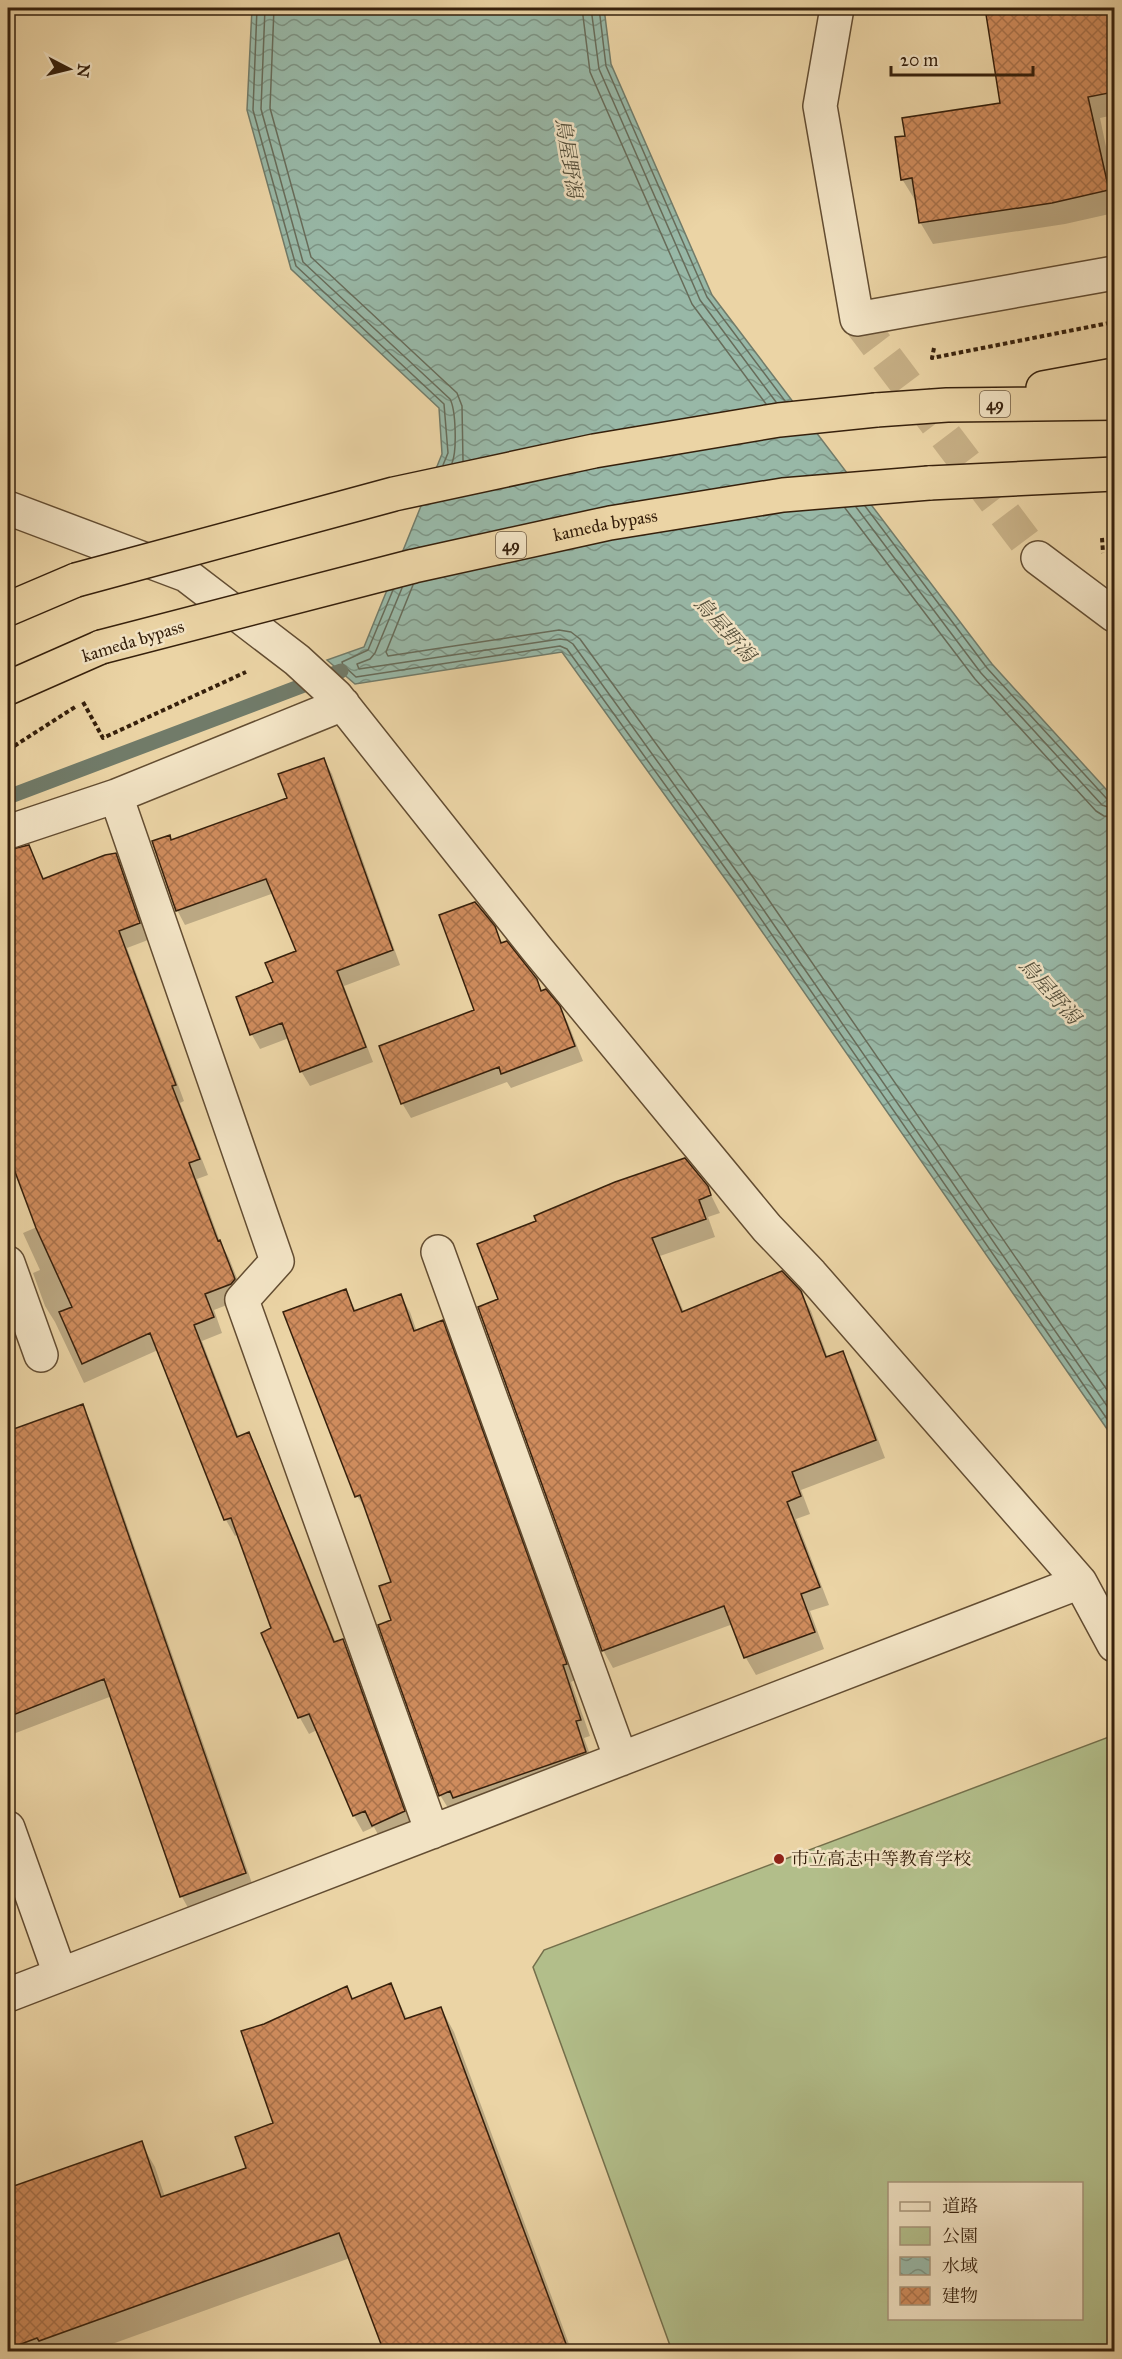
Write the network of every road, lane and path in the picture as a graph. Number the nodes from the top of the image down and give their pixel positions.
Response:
1 (837, 8) edge
2 (1114, 273) edge
3 (1114, 322) edge
4 (932, 358) dead end
5 (1114, 375) edge
6 (1114, 402) edge
7 (947, 405) junction
8 (1114, 474) edge
9 (8, 508) edge
10 (1102, 538) dead end
11 (1038, 558) tunnel mouth
12 (1103, 558) dead end
13 (8, 609) edge
14 (1114, 615) edge
15 (292, 656) junction
16 (8, 688) edge
17 (339, 700) junction
18 (8, 750) edge
19 (116, 796) junction
20 (8, 832) edge
21 (438, 1252) dead end
22 (8, 1263) edge
23 (41, 1354) dead end
24 (1080, 1582) junction
25 (1114, 1645) edge
26 (621, 1759) junction
27 (8, 1828) edge
28 (432, 1832) junction
29 (60, 1974) junction
30 (8, 1995) edge

1 - 2 street
3 - 4 path
5 - 7 highway
6 - 7 highway, 49
7 - 13 highway, 49, bridge
8 - 16 highway, kameda bypass / 49, bridge
9 - 15 street
10 - 12 path
11 - 14 street
15 - 17 street
15 - 18 path
17 - 19 street
17 - 24 street
19 - 20 street
19 - 28 street
21 - 26 street
22 - 23 street
24 - 25 street
24 - 26 street
26 - 28 street
27 - 29 street
28 - 29 street
29 - 30 street

